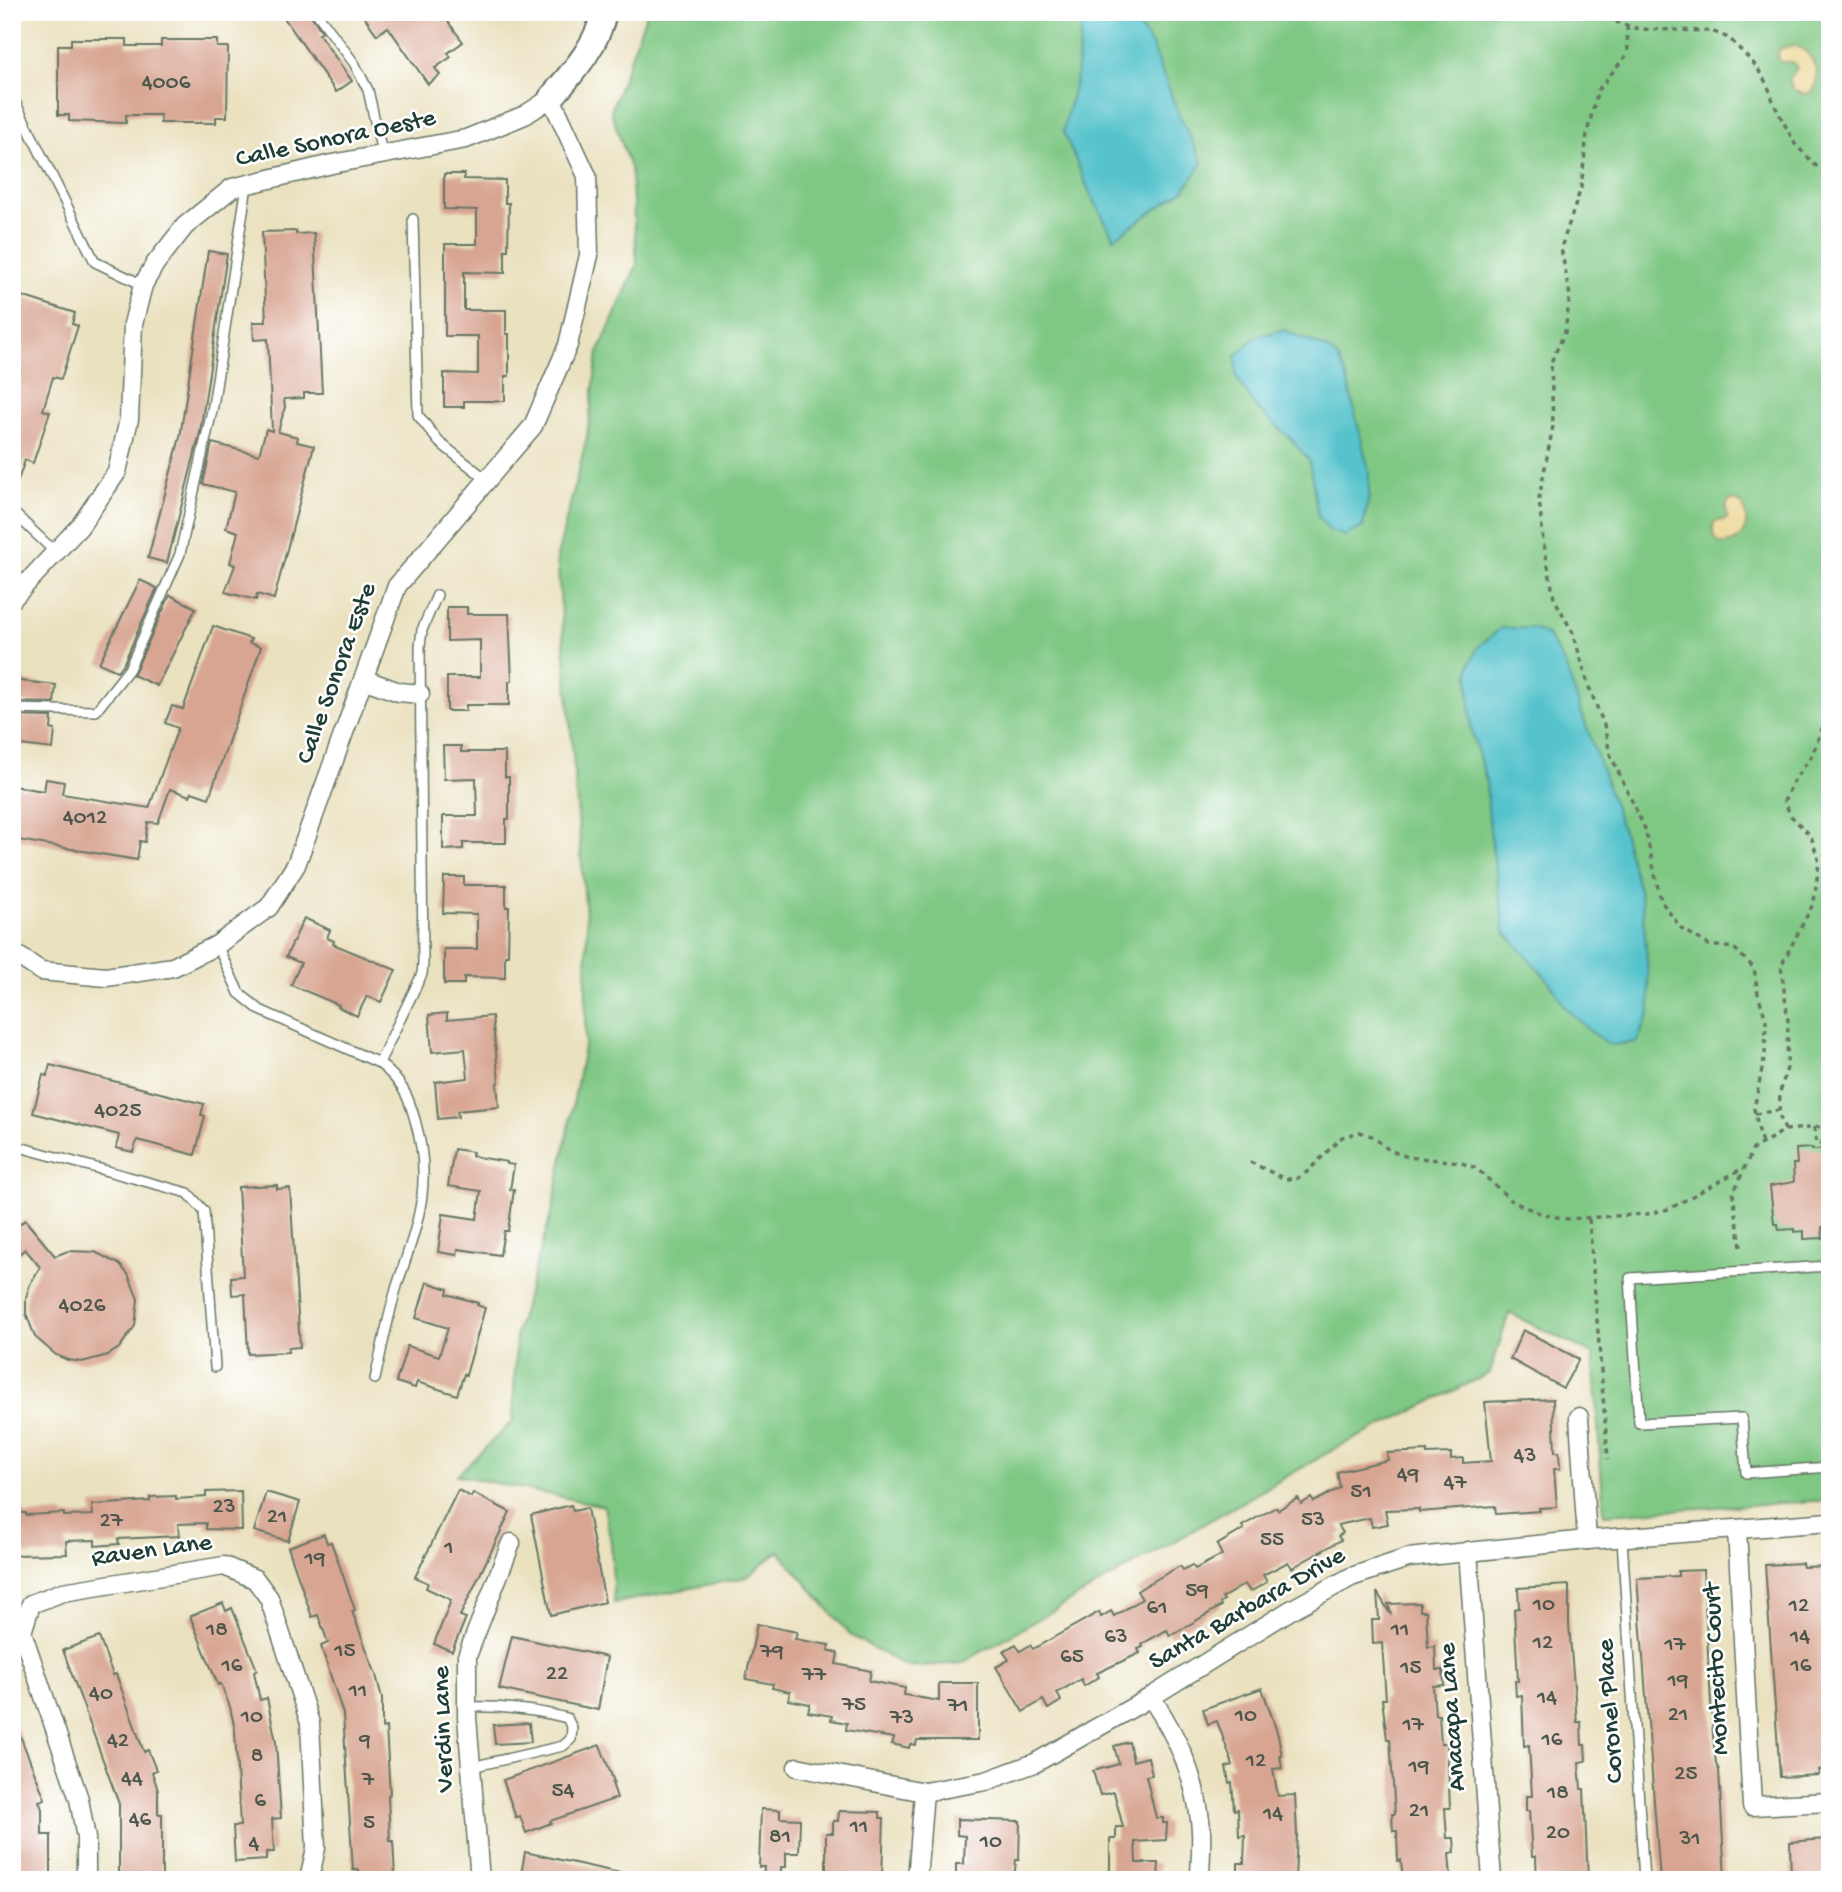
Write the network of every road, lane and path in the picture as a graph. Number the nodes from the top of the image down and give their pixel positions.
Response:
1 (316, 12) edge
2 (604, 12) edge
3 (1610, 12) edge
4 (1627, 26) junction
5 (12, 96) edge
6 (551, 98) junction
7 (382, 153) junction
8 (1830, 173) edge
9 (247, 184) junction
10 (413, 219) dead end
11 (142, 285) junction
12 (486, 479) junction
13 (12, 512) edge
14 (55, 552) junction
15 (437, 595) dead end
16 (12, 599) edge
17 (363, 679) junction
18 (420, 694) junction
19 (1830, 708) edge
20 (12, 709) edge
21 (217, 945) junction
22 (12, 952) edge
23 (379, 1063) junction
24 (1779, 1110) junction
25 (1755, 1114) junction
26 (1830, 1126) edge
27 (1814, 1127) junction
28 (1785, 1130) junction
29 (1830, 1143) edge
30 (1762, 1144) junction
31 (12, 1145) edge
32 (1250, 1161) dead end
33 (1745, 1167) junction
34 (1589, 1219) junction
35 (1741, 1247) dead end
36 (1830, 1266) edge
37 (215, 1367) dead end
38 (375, 1379) dead end
39 (1579, 1417) dead end
40 (1608, 1459) dead end
41 (1830, 1467) edge
42 (1830, 1522) edge
43 (1737, 1530) junction
44 (1622, 1539) junction
45 (1587, 1540) junction
46 (511, 1543) dead end
47 (1468, 1551) junction
48 (1151, 1696) junction
49 (467, 1707) junction
50 (471, 1767) junction
51 (797, 1767) dead end
52 (925, 1792) junction
53 (1830, 1802) edge
54 (86, 1880) edge
55 (309, 1880) edge
56 (480, 1880) edge
57 (918, 1880) edge
58 (1200, 1880) edge
59 (1492, 1880) edge
60 (1644, 1880) edge

1 - 7 lane
2 - 6 street
3 - 4 path
4 - 8 path
4 - 25 path
5 - 11 lane
6 - 7 street, Calle Sonora Oeste
6 - 12 street, Calle Sonora Este
7 - 9 street, Calle Sonora Oeste
9 - 11 street, Calle Sonora Oeste
9 - 20 lane
10 - 12 lane
11 - 14 street, Calle Sonora Oeste
12 - 17 street, Calle Sonora Este
13 - 14 lane
14 - 16 street, Calle Sonora Oeste
15 - 18 lane
17 - 18 street
17 - 21 street, Calle Sonora Este
18 - 23 lane
19 - 24 path
21 - 22 street, Calle Sonora Este
21 - 23 lane
23 - 38 lane
24 - 25 path
24 - 28 path
25 - 30 path
26 - 27 path
27 - 28 path
27 - 29 path
28 - 30 path
30 - 33 path
31 - 37 lane
32 - 34 path
33 - 34 path
33 - 35 path
34 - 40 path
36 - 41 lane
39 - 45 street
42 - 43 street, Santa Barbara Drive
43 - 44 street, Santa Barbara Drive
43 - 53 street, Montecito Court
44 - 45 street, Santa Barbara Drive
44 - 60 lane, Coronel Place
45 - 47 street, Santa Barbara Drive
46 - 49 street, Verdin Lane
47 - 48 street, Santa Barbara Drive
47 - 59 street, Anacapa Lane
48 - 52 street, Santa Barbara Drive
48 - 58 street
49 - 50 street, Verdin Lane
49 - 50 lane
50 - 56 street, Verdin Lane
51 - 52 street, Santa Barbara Drive
52 - 57 street
54 - 55 street, Raven Lane

